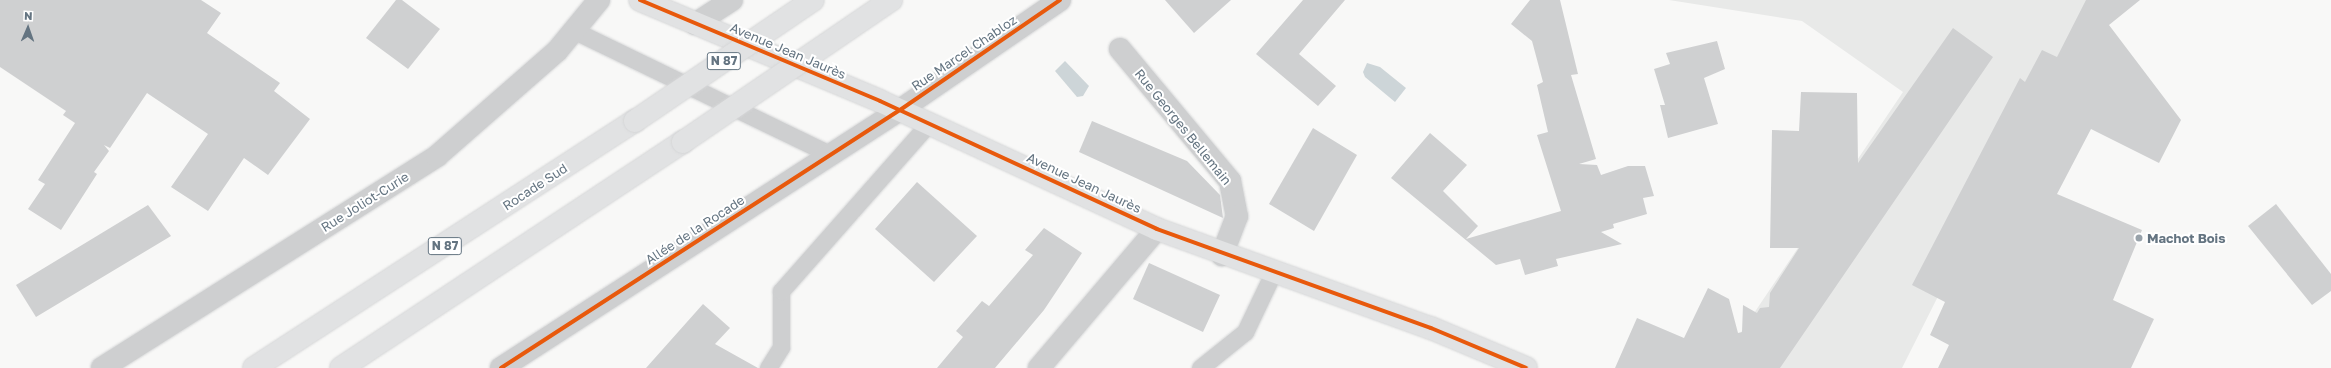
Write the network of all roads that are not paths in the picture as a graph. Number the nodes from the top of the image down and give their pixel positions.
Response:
1 (599, 0) edge
2 (640, 0) edge
3 (732, 0) edge
4 (813, 0) edge
5 (891, 0) edge
6 (1060, 0) edge
7 (695, 24) junction
8 (575, 31) junction
9 (1120, 50) dead end
10 (900, 110) junction
11 (929, 123) junction
12 (830, 154) junction
13 (1157, 229) junction
14 (1222, 255) junction
15 (1273, 273) junction
16 (102, 368) edge
17 (254, 368) edge
18 (341, 368) edge
19 (500, 368) edge
20 (768, 368) edge
21 (1039, 368) edge
22 (1200, 368) edge
23 (1526, 368) edge

1 - 8 street, Rue Joliot-Curie
2 - 7 main road, Avenue Jean Jaurès
3 - 7 street
4 - 17 main road, Rocade Sud / N 87, bridge
5 - 18 main road, bridge
6 - 10 street, Rue Marcel Chabloz
7 - 10 main road, Avenue Jean Jaurès
8 - 12 lane
8 - 16 street, Rue Joliot-Curie
9 - 14 street, Rue Georges Bellemain
10 - 11 main road, Avenue Jean Jaurès
10 - 12 street, Allée de la Rocade
11 - 13 main road, Avenue Jean Jaurès
11 - 20 lane
12 - 19 street, Allée de la Rocade
13 - 14 main road, Avenue Jean Jaurès
13 - 21 street
14 - 15 main road, Avenue Jean Jaurès
15 - 22 lane
15 - 23 main road, Avenue Jean Jaurès

